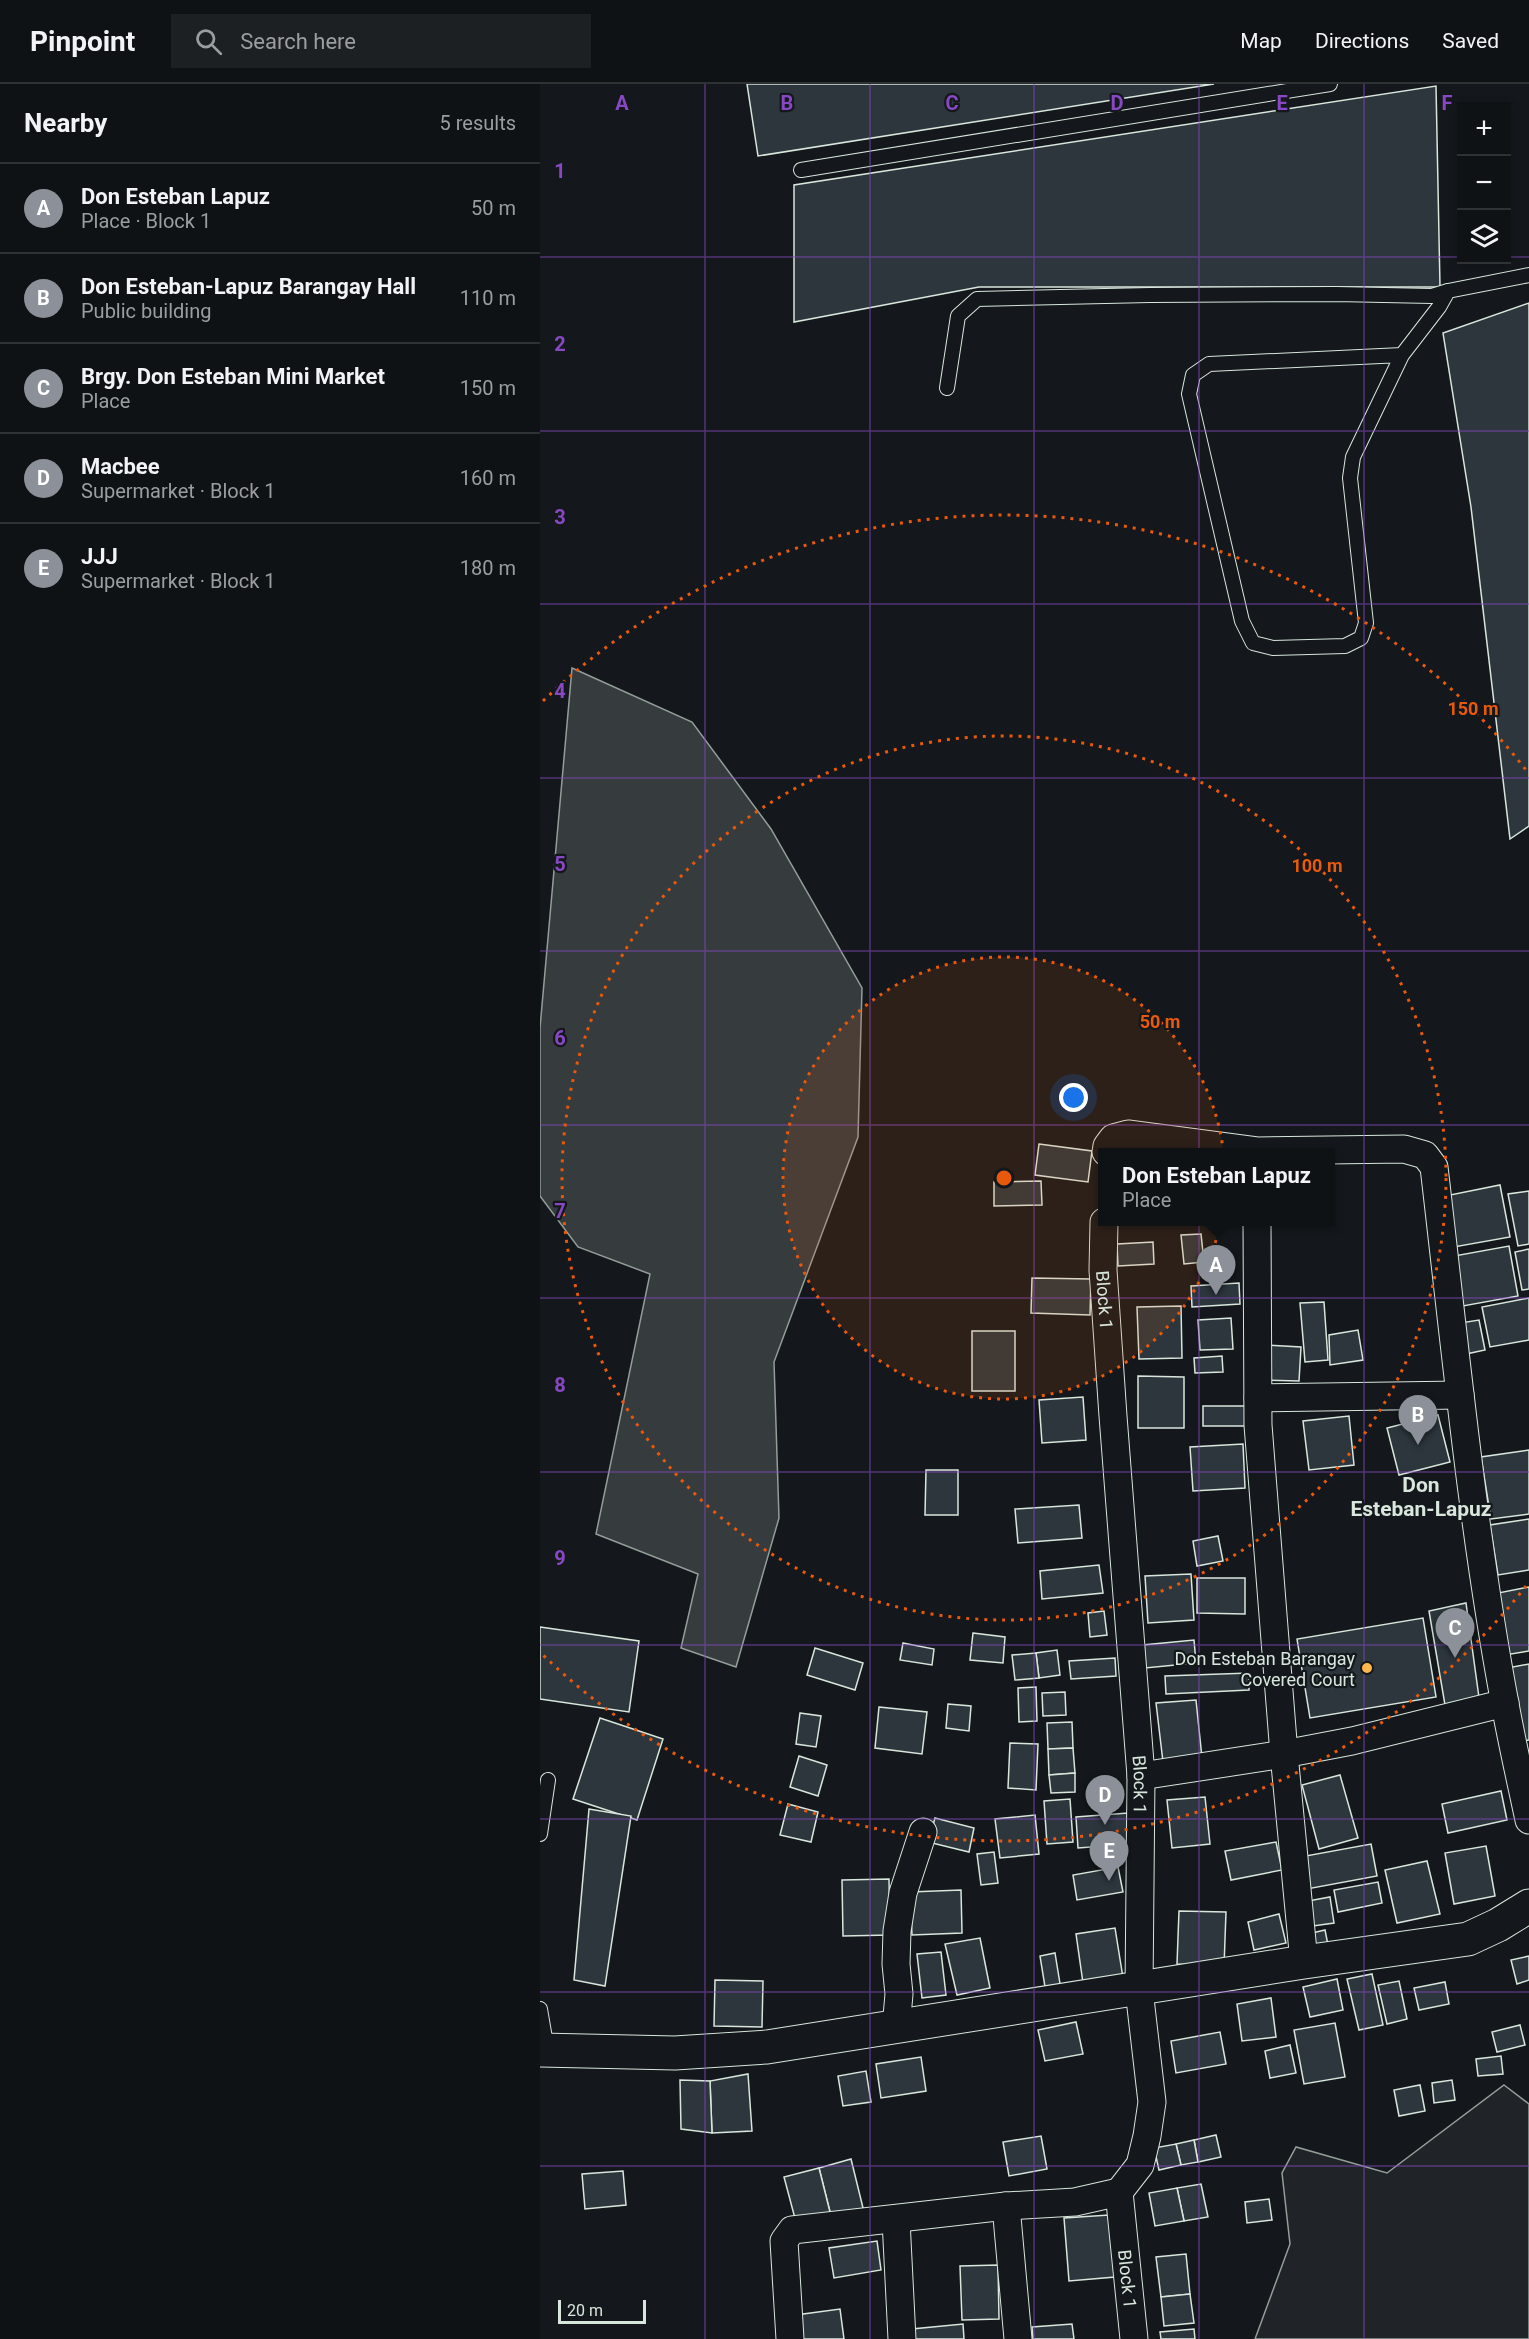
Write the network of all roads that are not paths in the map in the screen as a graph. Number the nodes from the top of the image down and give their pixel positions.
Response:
1 (1330, 84) edge
2 (801, 170) dead end
3 (1529, 274) edge
4 (1448, 291) junction
5 (1402, 355) junction
6 (947, 388) dead end
7 (1109, 1145) edge
8 (1234, 1148) edge
9 (1335, 1150) edge
10 (1104, 1226) edge
11 (1257, 1226) edge
12 (1460, 1395) junction
13 (1258, 1398) junction
14 (1505, 1703) junction
15 (1284, 1754) junction
16 (1141, 1776) junction
17 (548, 1780) dead end
18 (1529, 1820) edge
19 (923, 1832) dead end
20 (540, 1834) edge
21 (1529, 1906) edge
22 (1304, 1962) junction
23 (1139, 1990) junction
24 (540, 2009) edge
25 (896, 2028) junction
26 (544, 2050) edge
27 (1119, 2192) junction
28 (1006, 2206) junction
29 (896, 2220) junction
30 (790, 2339) edge
31 (902, 2339) edge
32 (1018, 2339) edge
33 (1134, 2339) edge

1 - 2 lane
3 - 4 lane
4 - 5 lane
4 - 6 lane
5 - 5 lane
7 - 8 street
9 - 12 street
10 - 16 street, Block 1
11 - 13 street
12 - 13 street
12 - 14 street
13 - 15 street
14 - 15 street
14 - 18 street
15 - 16 street
15 - 22 street
16 - 23 street, Block 1
17 - 20 lane
19 - 25 street
21 - 22 street
22 - 23 street
23 - 25 street
23 - 27 street, Block 1
24 - 26 lane
25 - 26 street
27 - 28 street
27 - 33 street, Block 1
28 - 29 street
28 - 32 street
29 - 30 street
29 - 31 street

